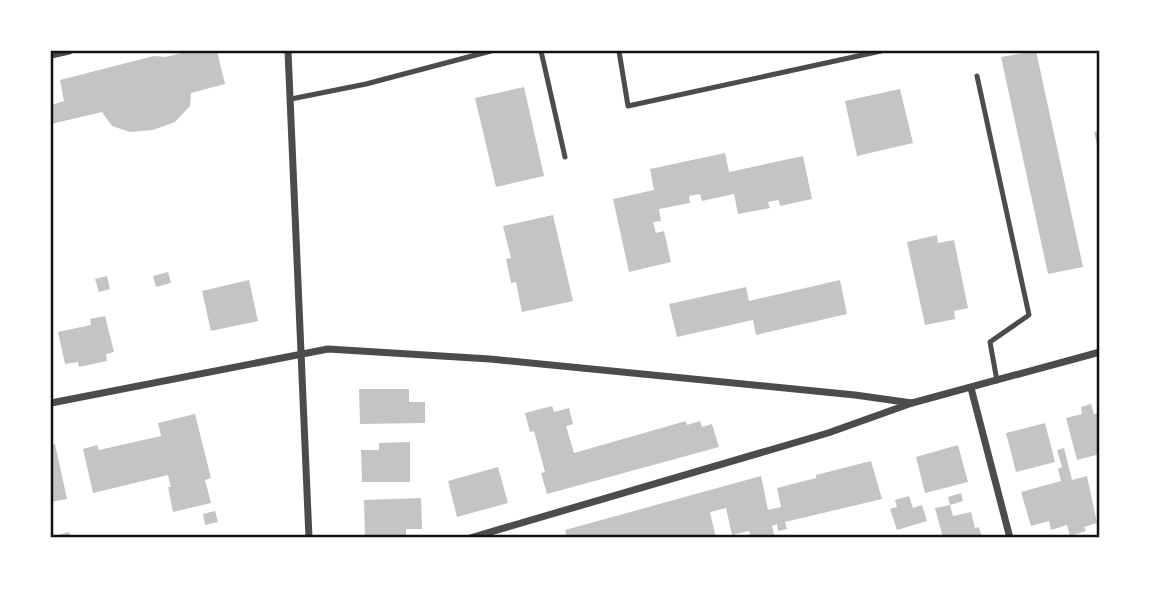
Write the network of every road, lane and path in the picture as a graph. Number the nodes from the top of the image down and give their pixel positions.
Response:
1 (69, 51) edge
2 (288, 51) edge
3 (491, 51) edge
4 (541, 51) edge
5 (619, 51) edge
6 (881, 51) edge
7 (51, 55) edge
8 (977, 76) dead end
9 (291, 99) junction
10 (565, 158) dead end
11 (1100, 352) edge
12 (300, 355) junction
13 (998, 381) junction
14 (971, 388) junction
15 (51, 403) edge
16 (912, 403) junction
17 (309, 538) edge
18 (470, 538) edge
19 (1010, 538) edge

1 - 7 street
2 - 9 street
3 - 9 lane
4 - 10 lane
5 - 6 lane
8 - 13 lane
9 - 12 street
11 - 13 street
12 - 15 street
12 - 16 street
12 - 17 street
13 - 14 street
14 - 16 street
14 - 19 street
16 - 18 street

